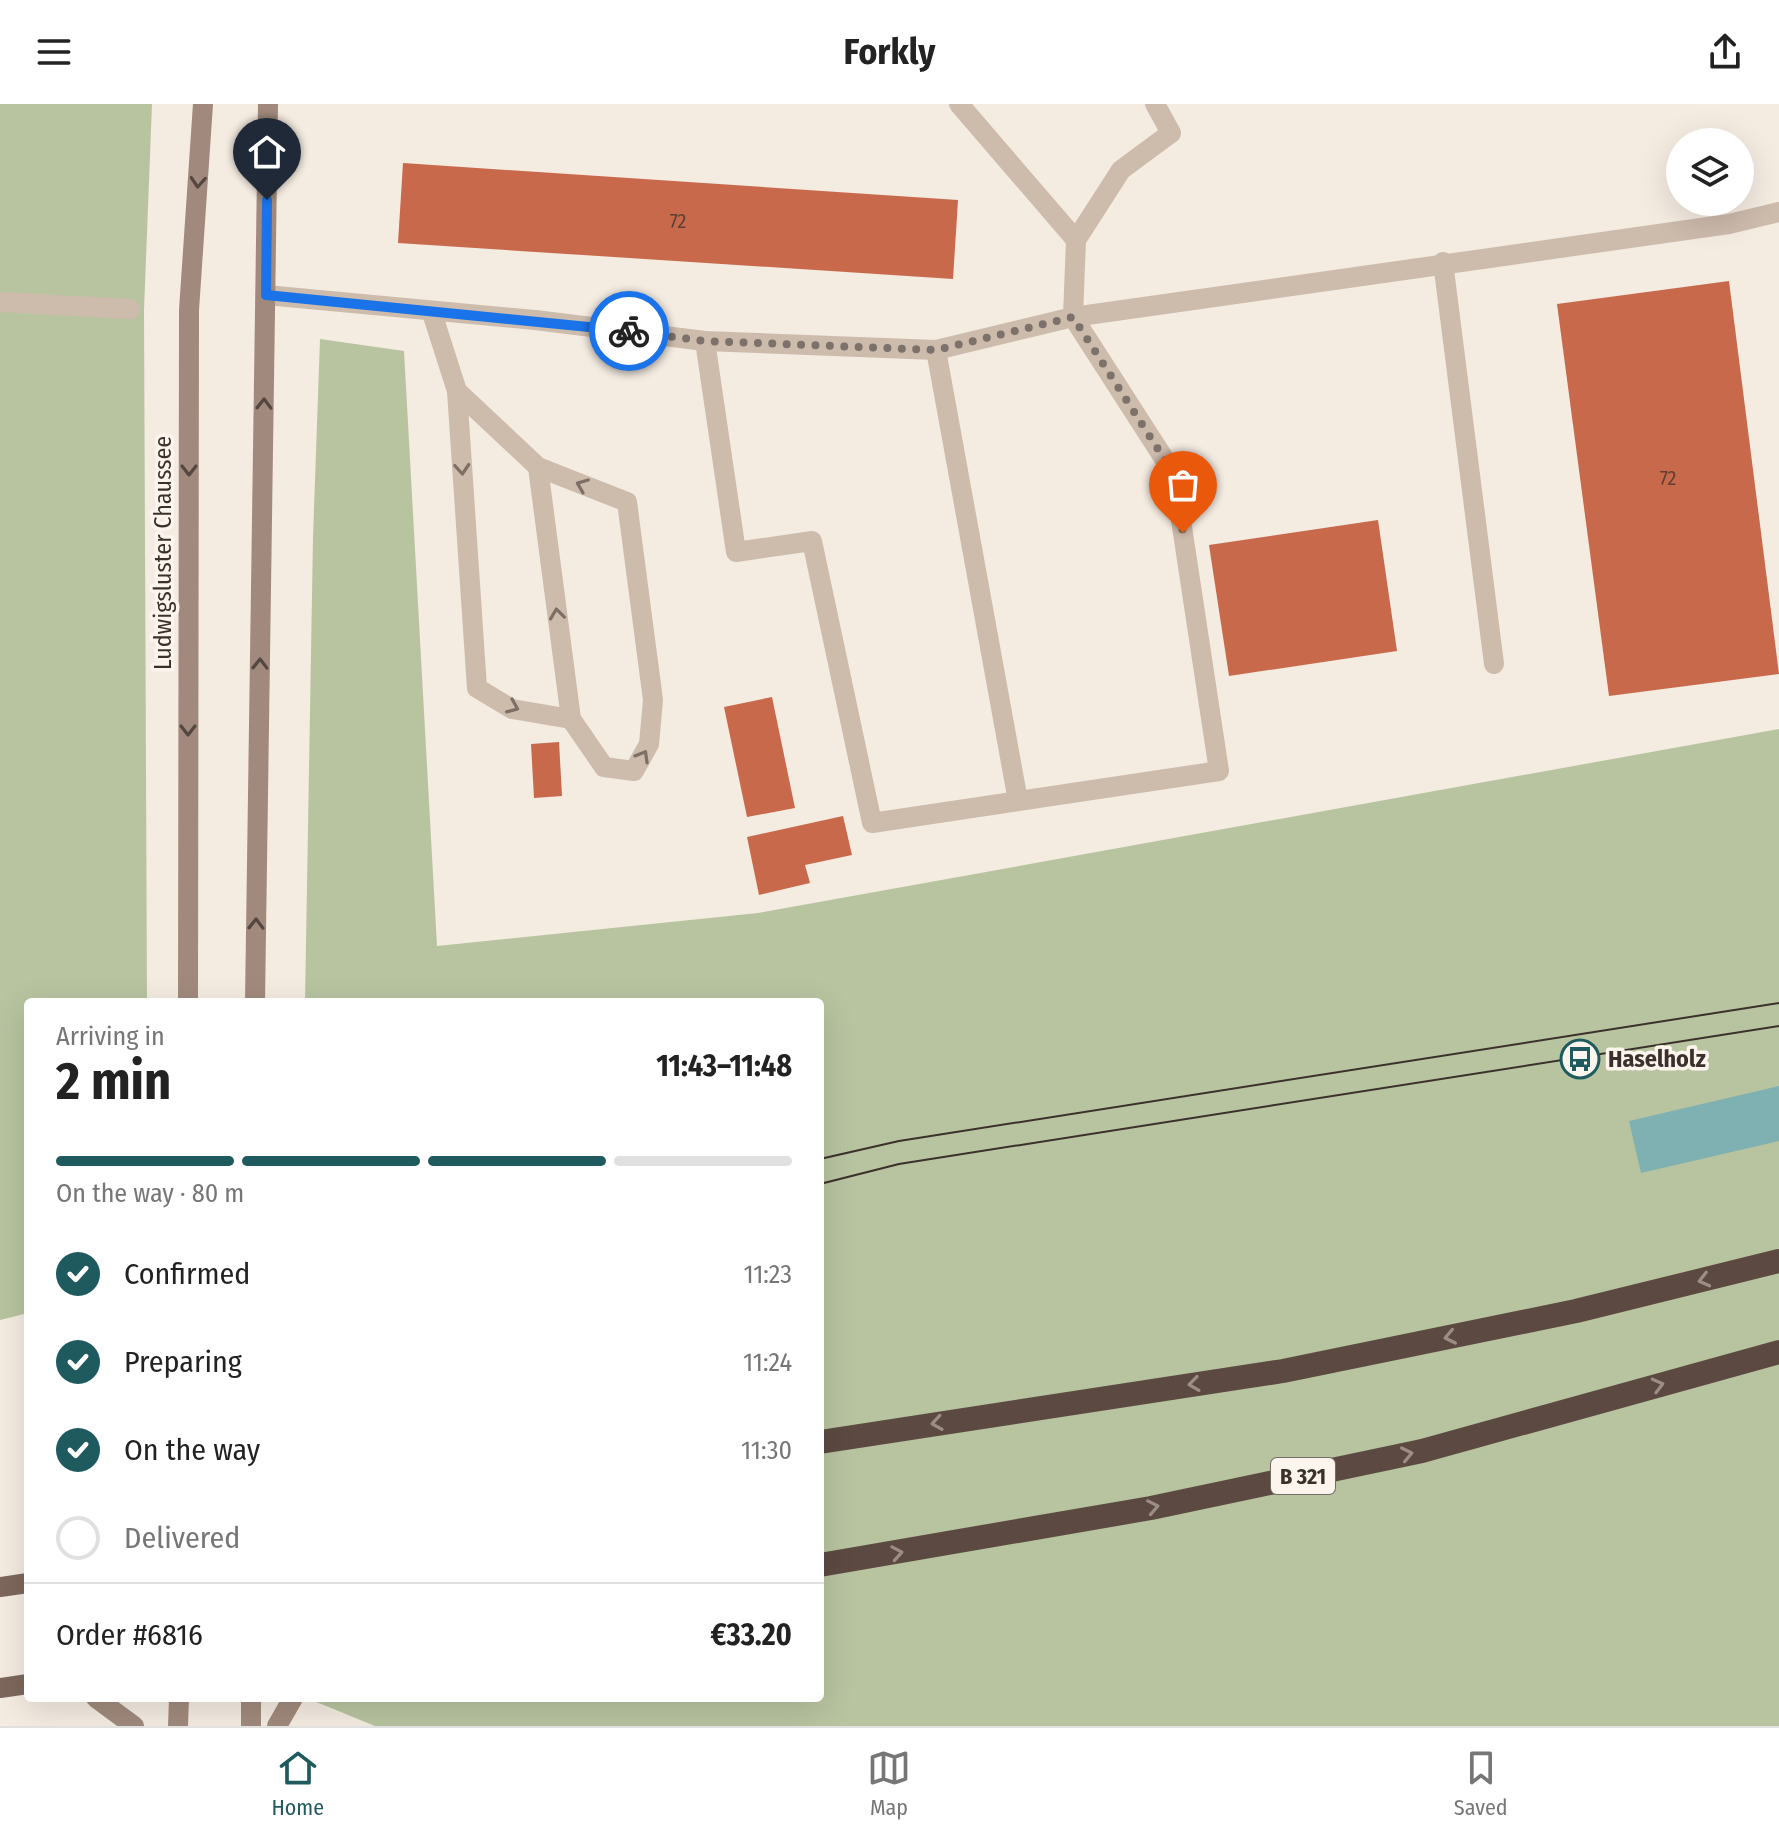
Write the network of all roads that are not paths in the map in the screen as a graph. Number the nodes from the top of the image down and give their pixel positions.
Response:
1 (203, 104) edge
2 (268, 104) edge
3 (959, 104) edge
4 (1155, 104) edge
5 (1779, 212) edge
6 (1076, 240) junction
7 (1443, 262) junction
8 (266, 295) junction
9 (0, 302) edge
10 (130, 309) dead end
11 (432, 313) junction
12 (1073, 317) junction
13 (705, 341) junction
14 (936, 350) junction
15 (457, 391) junction
16 (538, 467) junction
17 (1494, 664) dead end
18 (571, 719) junction
19 (1018, 801) junction
20 (188, 998) edge
21 (255, 998) edge
22 (1779, 1261) edge
23 (1779, 1352) edge
24 (824, 1441) edge
25 (824, 1564) edge
26 (24, 1584) edge
27 (0, 1587) edge
28 (24, 1685) edge
29 (0, 1688) edge
30 (101, 1702) edge
31 (179, 1702) edge
32 (251, 1702) edge
33 (291, 1702) edge
34 (134, 1726) edge
35 (178, 1726) edge
36 (251, 1726) edge
37 (277, 1726) edge

1 -> 20 main road, Ludwigsluster Chaussee
2 - 8 main road
3 - 6 lane
4 - 6 lane
5 - 7 lane
6 - 12 lane
7 - 12 lane
7 - 17 lane
8 - 11 lane
21 -> 8 main road
9 - 10 lane
11 - 13 lane
11 - 15 lane
12 - 14 lane
12 - 19 lane
13 - 14 lane
13 - 19 lane
14 - 19 lane
15 - 16 lane
15 -> 18 lane
18 -> 16 lane
18 -> 16 lane
22 -> 24 highway
25 -> 23 highway, B 321
26 - 27 main road
28 - 29 main road
30 - 34 main road
31 - 35 main road
32 - 36 main road
33 - 37 main road

